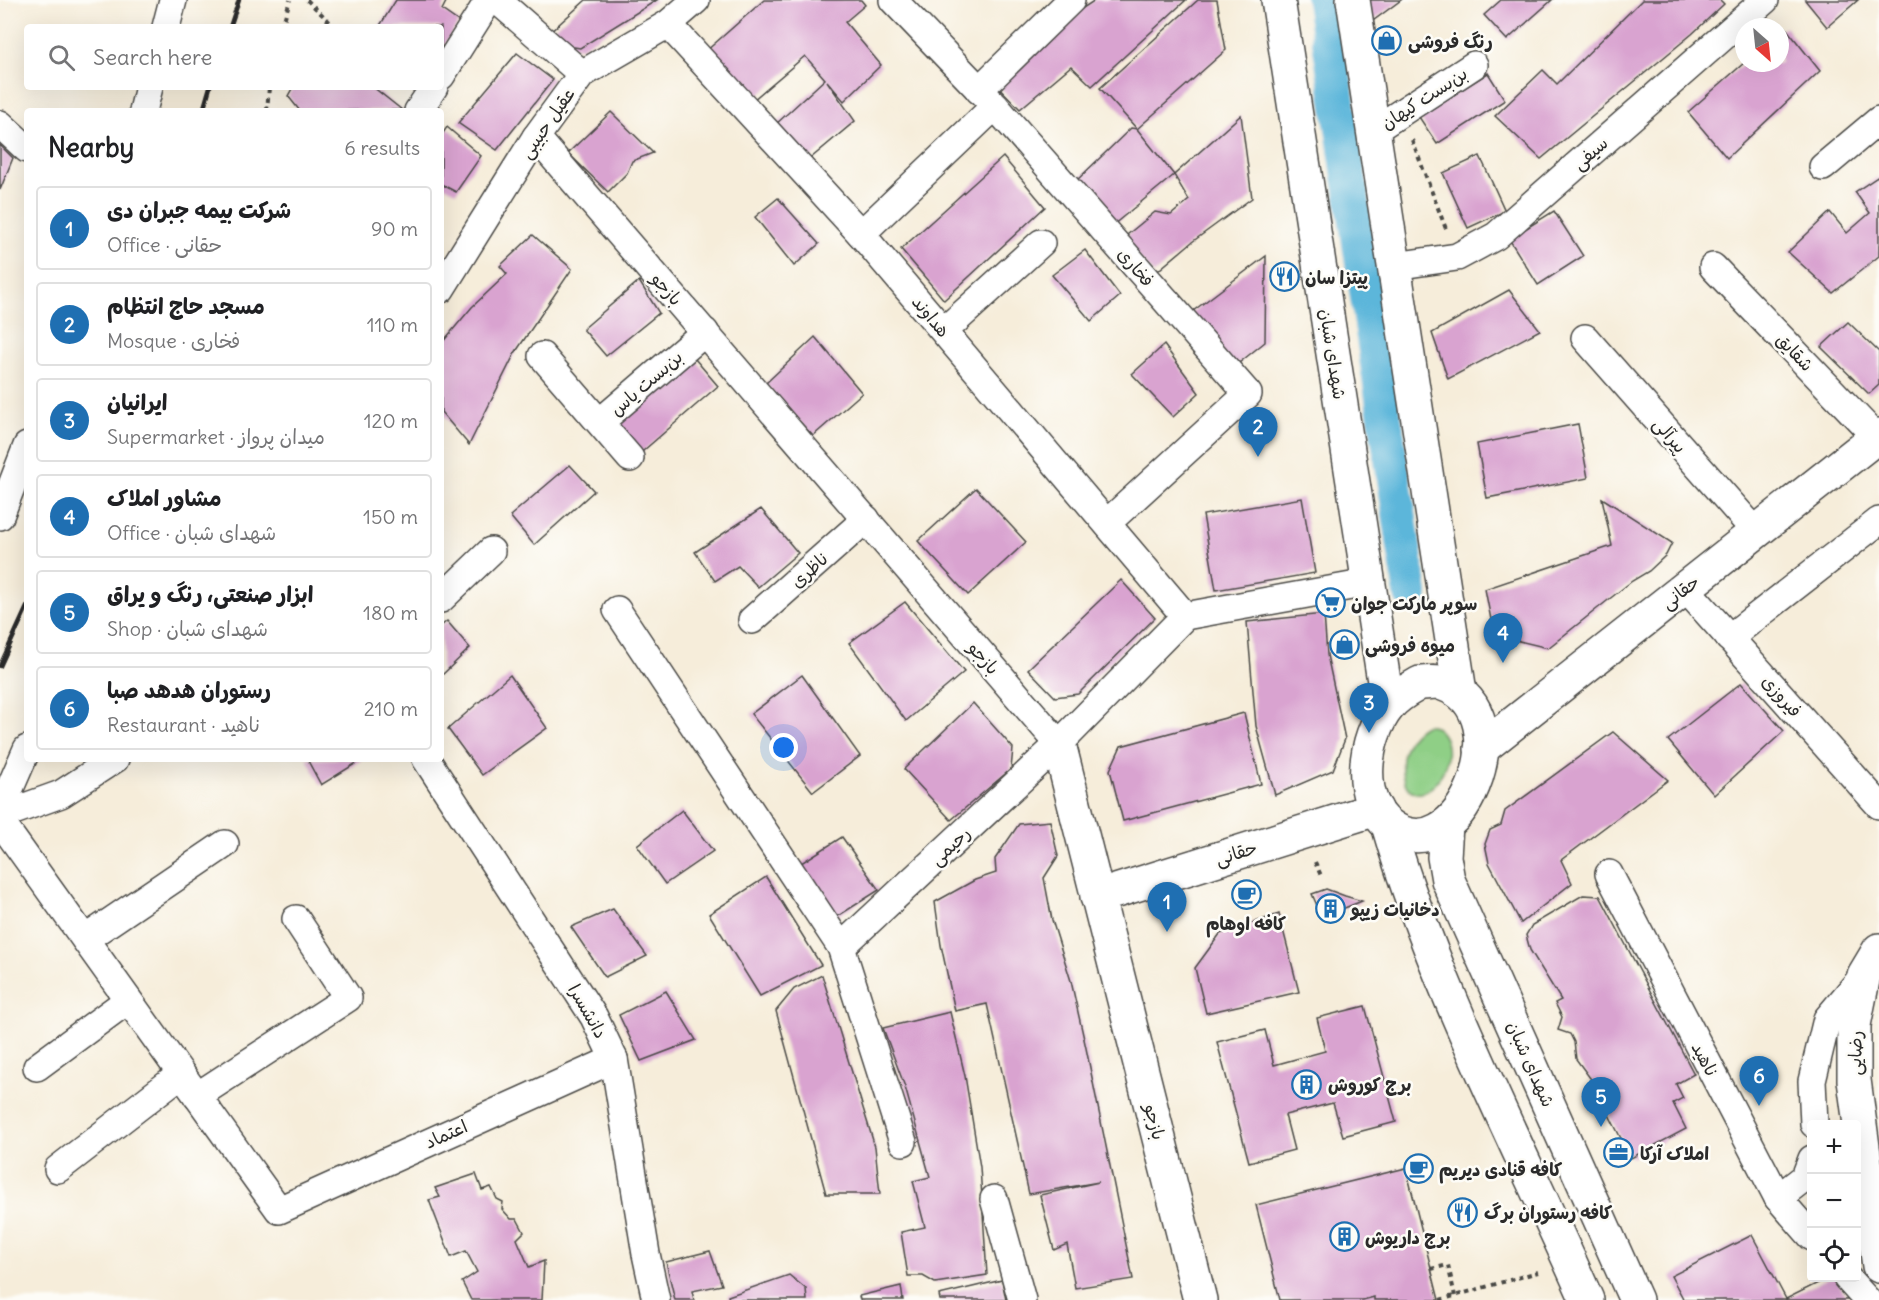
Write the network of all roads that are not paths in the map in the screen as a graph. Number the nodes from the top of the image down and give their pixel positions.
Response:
1 (173, 0) edge
2 (489, 0) edge
3 (497, 0) edge
4 (696, 0) edge
5 (893, 0) edge
6 (1071, 0) edge
7 (1278, 0) edge
8 (1353, 0) edge
9 (1765, 0) edge
10 (167, 24) edge
11 (668, 24) junction
12 (1474, 64) dead end
13 (444, 71) edge
14 (582, 74) junction
15 (149, 90) edge
16 (432, 90) edge
17 (987, 98) junction
18 (144, 108) edge
19 (420, 108) edge
20 (1879, 120) edge
21 (0, 124) edge
22 (1373, 131) junction
23 (536, 137) junction
24 (24, 146) edge
25 (1823, 168) dead end
26 (861, 234) junction
27 (1041, 243) dead end
28 (1394, 266) junction
29 (1713, 267) dead end
30 (444, 284) edge
31 (944, 331) junction
32 (705, 332) junction
33 (1585, 338) dead end
34 (542, 356) dead end
35 (600, 422) junction
36 (1878, 437) edge
37 (24, 451) edge
38 (630, 458) dead end
39 (5, 486) edge
40 (0, 516) edge
41 (866, 519) junction
42 (1107, 523) junction
43 (1756, 532) junction
44 (1875, 533) edge
45 (491, 551) dead end
46 (1368, 583) junction
47 (1685, 588) junction
48 (444, 596) edge
49 (617, 610) dead end
50 (1185, 616) junction
51 (752, 620) dead end
52 (1729, 638) junction
53 (1460, 692) junction
54 (1388, 707) junction
55 (1059, 744) junction
56 (1481, 749) junction
57 (24, 756) edge
58 (111, 762) edge
59 (428, 762) edge
60 (1879, 805) edge
61 (0, 811) edge
62 (0, 816) edge
63 (1382, 817) junction
64 (0, 821) edge
65 (1446, 825) junction
66 (225, 844) dead end
67 (1609, 874) dead end
68 (1097, 897) junction
69 (296, 919) dead end
70 (85, 939) junction
71 (841, 947) junction
72 (1872, 963) edge
73 (128, 1000) junction
74 (614, 1059) junction
75 (38, 1067) dead end
76 (181, 1074) junction
77 (197, 1096) junction
78 (1814, 1120) edge
79 (903, 1142) dead end
80 (58, 1169) dead end
81 (1807, 1170) edge
82 (1778, 1198) junction
83 (994, 1199) dead end
84 (1807, 1231) edge
85 (1879, 1266) edge
86 (1851, 1282) edge
87 (656, 1300) edge
88 (1022, 1300) edge
89 (1200, 1300) edge
90 (1587, 1300) edge
91 (1636, 1300) edge
92 (1867, 1300) edge

1 - 10 street
2 - 13 street
3 - 14 street
4 - 11 street, عقیل حبیبی
5 - 17 street, فخاری
6 - 17 street
7 - 46 street, شهدای شبان
8 - 22 street
9 - 28 street, سیفی
11 - 14 street, عقیل حبیبی
11 - 26 street, هداوند
12 - 22 street, بن‌بست کیهان
14 - 23 street, عقیل حبیبی
15 - 18 street
16 - 19 street
17 - 26 street
17 - 42 street, فخاری
20 - 25 street
21 - 24 street
22 - 28 street
23 - 30 street, عقیل حبیبی
23 - 32 street, بازجو
26 - 31 street, هداوند
27 - 31 street
28 - 53 street
29 - 36 street, شقایق
31 - 42 street, هداوند
32 - 35 street, بن‌بست یاس
32 - 41 street, بازجو
33 - 43 street, پیرآلی
34 - 35 street, بن‌بست یاس
35 - 38 street
36 - 43 street, حقانی
37 - 39 street
39 - 40 street
41 - 51 street, ناظری
41 - 55 street, بازجو
42 - 50 street, هداوند
43 - 47 street, حقانی
44 - 52 street
45 - 48 street
46 - 50 street
46 - 54 street, شهدای شبان
47 - 52 street, فیروزی
47 - 56 street, حقانی
49 - 71 street
50 - 55 street, رحیمی
52 - 60 street, فیروزی
53 - 54 street
53 - 56 street
54 - 63 street
55 - 68 street, بازجو
55 - 71 street, رحیمی
56 - 65 street
57 - 61 street
58 - 62 street
59 - 74 street, دانشسرا
63 - 65 street
63 - 68 street, حقانی
63 - 90 street
64 - 70 street
65 - 91 street, شهدای شبان
66 - 70 street
67 - 82 street, ناهید
68 - 89 street, بازجو
69 - 77 street
70 - 73 street
71 - 79 street
72 - 78 street
72 - 85 street, رضایی
73 - 75 street
73 - 76 street
74 - 77 street, اعتماد
74 - 87 street, دانشسرا
76 - 77 street
76 - 80 street
81 - 82 street
82 - 84 street, ناهید
83 - 88 street
86 - 92 street

